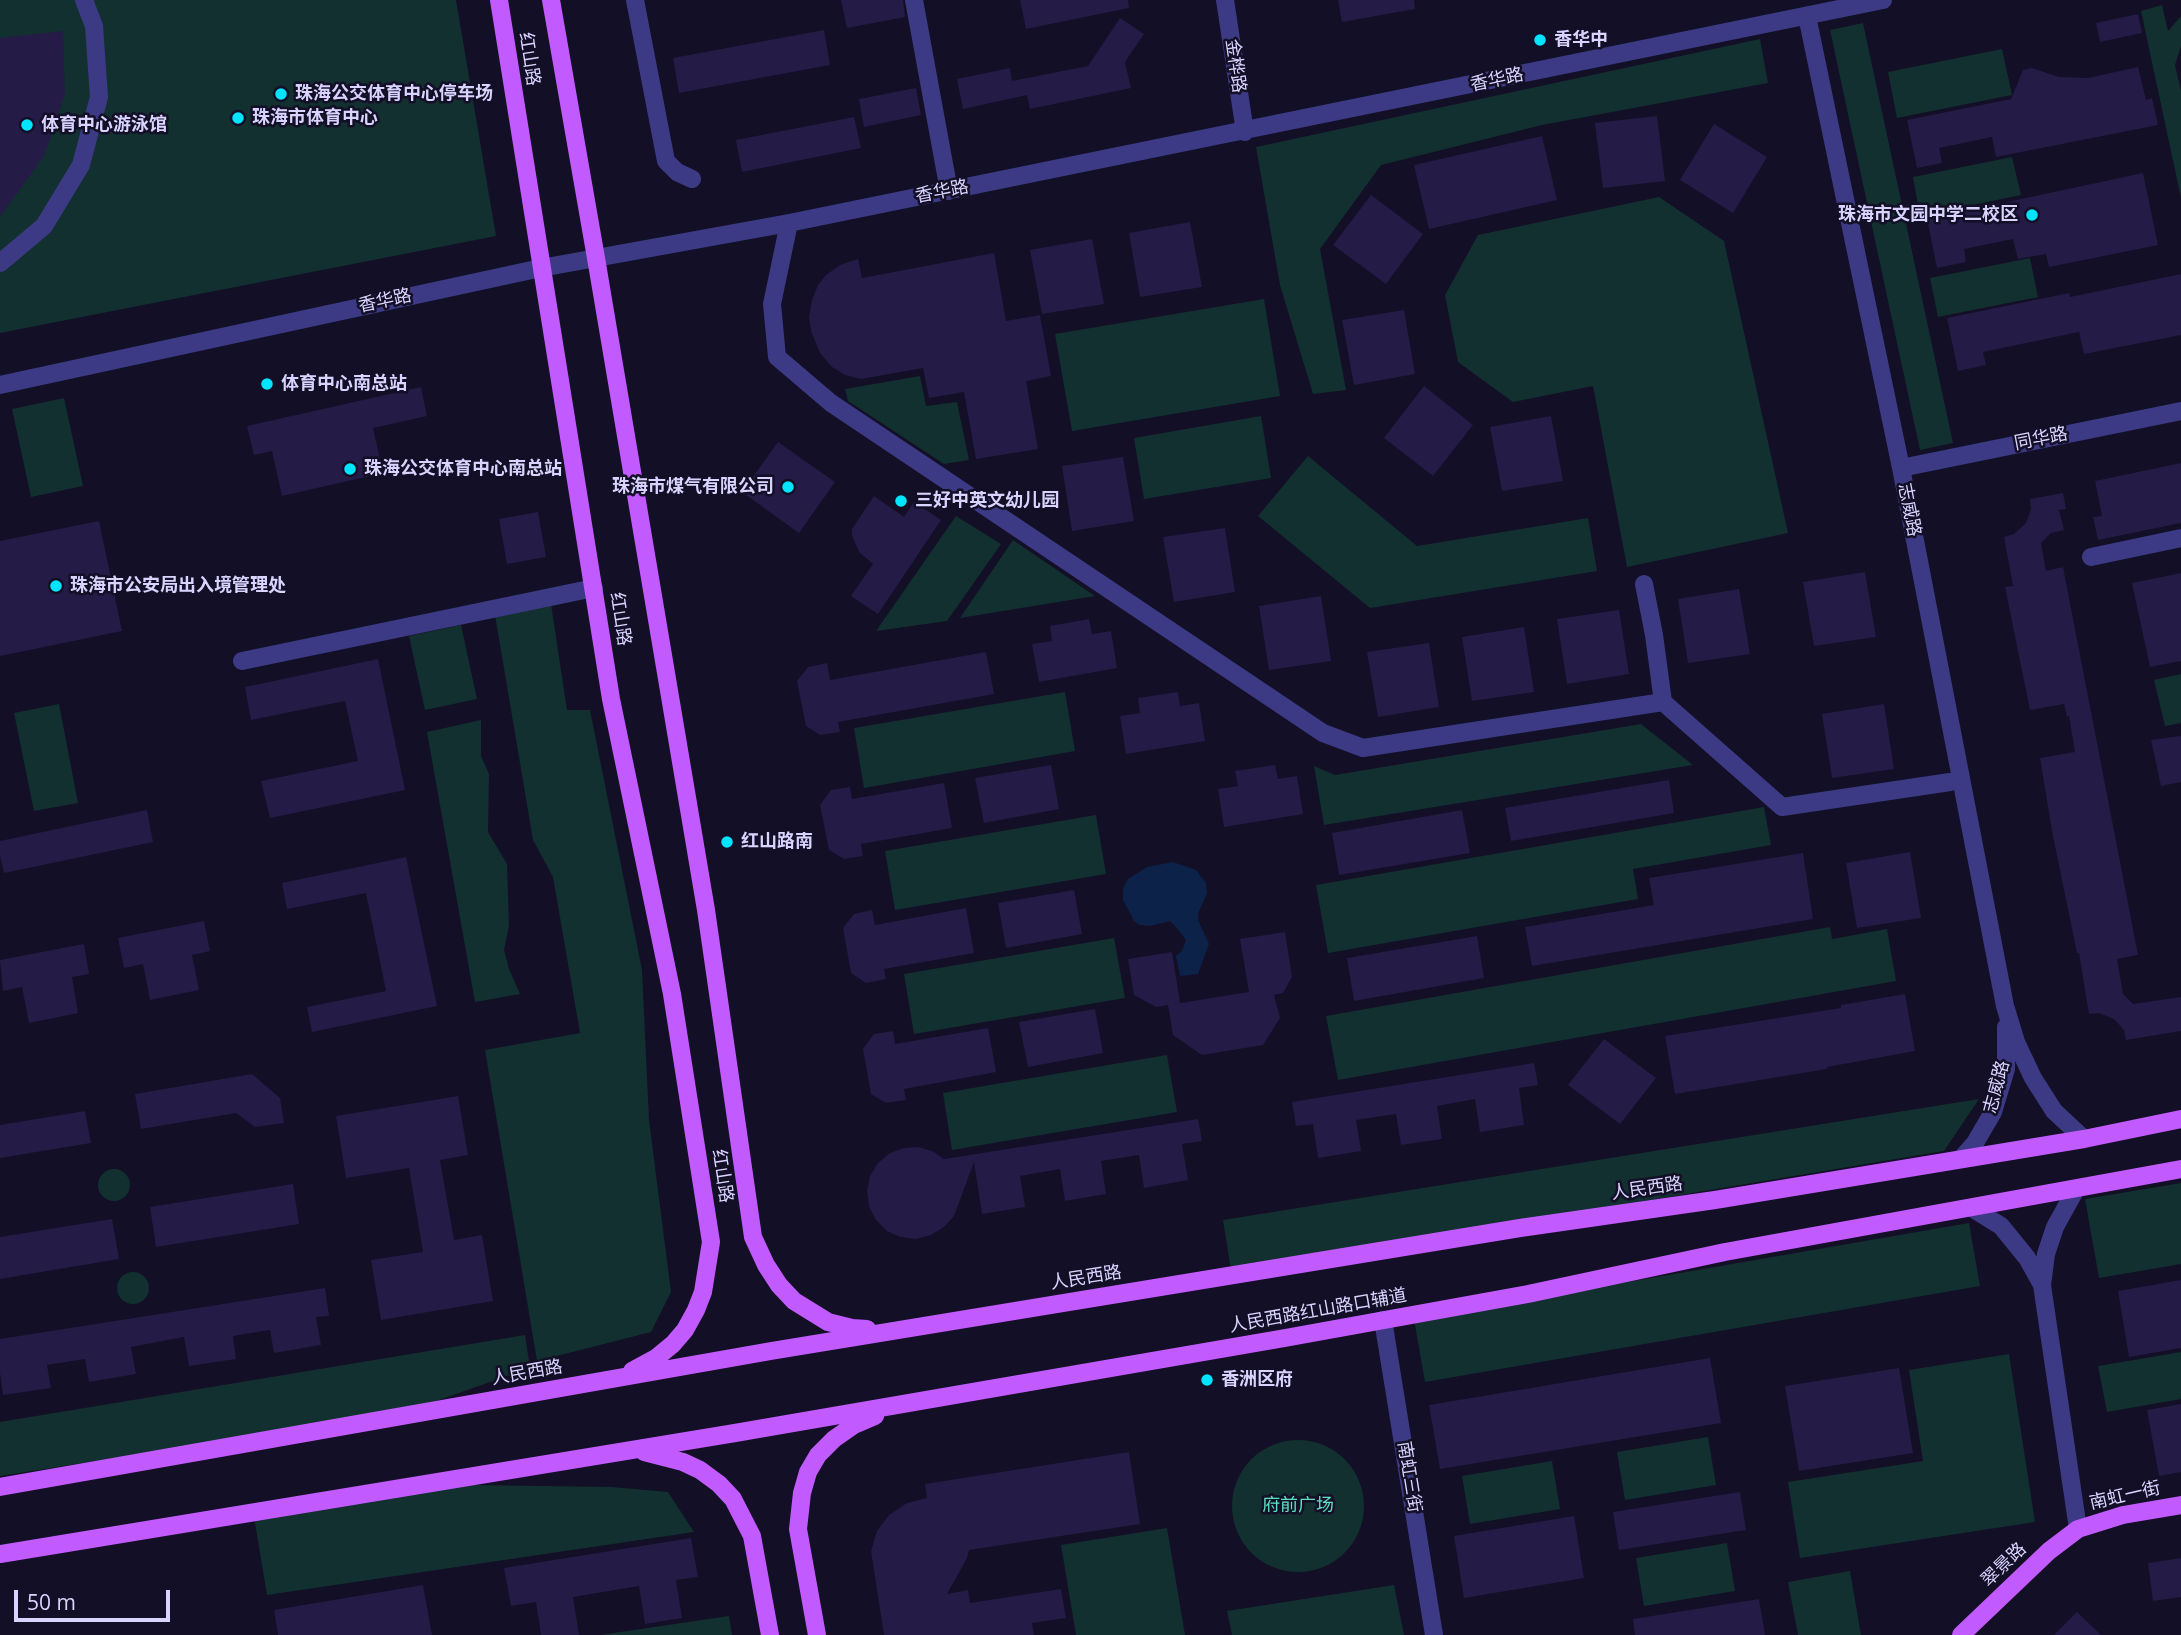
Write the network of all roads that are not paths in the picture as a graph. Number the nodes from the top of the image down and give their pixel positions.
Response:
1 (84, 0) edge
2 (499, 0) edge
3 (551, 0) edge
4 (635, 0) edge
5 (914, 0) edge
6 (1225, 0) edge
7 (1883, 0) edge
8 (1807, 16) junction
9 (1245, 132) junction
10 (692, 179) dead end
11 (949, 191) junction
12 (789, 223) junction
13 (596, 258) junction
14 (0, 263) edge
15 (541, 268) junction
16 (0, 385) edge
17 (2181, 411) edge
18 (1900, 468) junction
19 (2181, 538) edge
20 (2091, 557) dead end
21 (1644, 584) dead end
22 (594, 588) junction
23 (242, 661) dead end
24 (1663, 702) junction
25 (1950, 782) dead end
26 (2005, 1006) junction
27 (2181, 1119) edge
28 (2084, 1139) junction
29 (1961, 1159) junction
30 (2181, 1169) edge
31 (2076, 1189) junction
32 (1972, 1208) junction
33 (2042, 1285) junction
34 (1383, 1320) junction
35 (909, 1328) junction
36 (609, 1380) junction
37 (917, 1402) junction
38 (624, 1452) junction
39 (0, 1487) edge
40 (2181, 1506) edge
41 (2078, 1529) junction
42 (0, 1554) edge
43 (770, 1635) edge
44 (817, 1635) edge
45 (1434, 1635) edge
46 (1961, 1635) edge

1 - 14 street
2 - 15 main road, 红山路
3 - 13 main road, 红山路
4 - 10 street
5 - 11 street
6 - 9 street, 金桦路
7 - 8 street, 香华路
8 - 9 street, 香华路
8 - 18 street, 志威路
9 - 11 street, 香华路
11 - 12 street, 香华路
12 - 13 street, 香华路
12 - 24 street
13 - 15 street, 香华路
13 - 35 main road, 红山路
15 - 16 street, 香华路
15 - 22 main road, 红山路
17 - 18 street, 同华路
18 - 26 street, 志威路
19 - 20 street
21 - 24 street
22 - 23 street
22 - 36 main road, 红山路
24 - 25 street
26 - 28 street, 志威路
26 - 29 street, 志威路
27 - 28 main road, 人民西路
28 - 29 main road, 人民西路
29 - 35 main road, 人民西路
30 - 31 main road
31 - 32 main road
31 - 33 street
32 - 33 street
32 - 34 main road, 人民西路红山路口辅道
33 - 41 street
34 - 37 main road, 人民西路红山路口辅道
34 - 45 street, 南虹三街
35 - 36 main road, 人民西路
36 - 39 main road, 人民西路
37 - 38 main road
37 - 44 main road
38 - 42 main road
38 - 43 main road
40 - 41 main road, 南虹一街
41 - 46 main road, 翠景路

